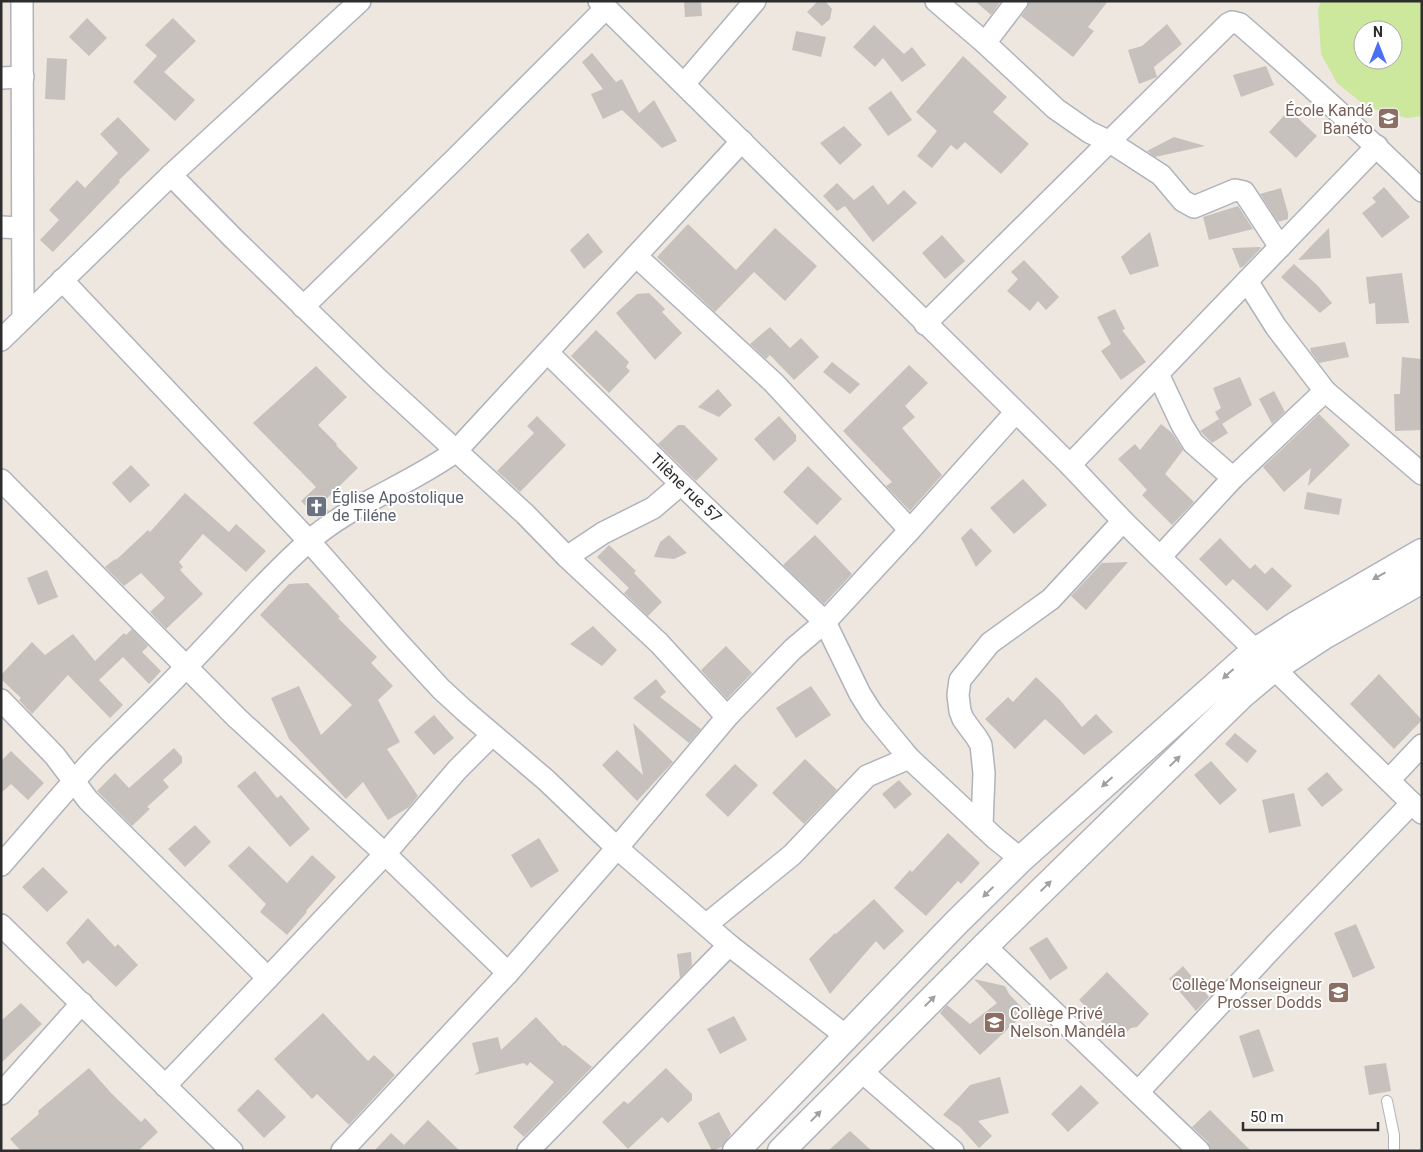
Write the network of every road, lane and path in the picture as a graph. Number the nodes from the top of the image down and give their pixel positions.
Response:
1 (22, 1) edge
2 (754, 1) edge
3 (936, 1) edge
4 (1018, 1) edge
5 (355, 3) edge
6 (602, 5) edge
7 (985, 43) junction
8 (23, 77) junction
9 (1, 78) edge
10 (684, 84) junction
11 (742, 141) junction
12 (1110, 142) junction
13 (1377, 146) junction
14 (171, 175) junction
15 (1422, 191) edge
16 (12, 227) edge
17 (1280, 247) junction
18 (636, 256) junction
19 (62, 280) junction
20 (1247, 281) junction
21 (303, 307) junction
22 (23, 318) junction
23 (925, 324) junction
24 (1, 340) edge
25 (548, 353) junction
26 (1158, 374) junction
27 (1325, 391) junction
28 (1015, 413) junction
29 (456, 452) junction
30 (1070, 465) junction
31 (1422, 474) edge
32 (1233, 478) junction
33 (1, 480) edge
34 (681, 484) junction
35 (1123, 521) junction
36 (910, 530) junction
37 (309, 541) junction
38 (1422, 552) edge
39 (1161, 556) junction
40 (567, 557) junction
41 (1422, 580) edge
42 (825, 622) junction
43 (1264, 660) junction
44 (187, 666) junction
45 (1, 700) edge
46 (727, 717) junction
47 (492, 735) junction
48 (1422, 745) edge
49 (909, 758) junction
50 (1388, 780) junction
51 (74, 781) junction
52 (1417, 808) edge
53 (982, 826) junction
54 (617, 848) junction
55 (385, 854) junction
56 (1021, 859) junction
57 (1, 865) edge
58 (706, 924) junction
59 (1, 925) edge
60 (730, 945) junction
61 (985, 946) junction
62 (508, 973) junction
63 (268, 978) junction
64 (82, 1003) junction
65 (846, 1036) junction
66 (860, 1070) junction
67 (165, 1086) junction
68 (1139, 1091) junction
69 (1, 1094) edge
70 (1387, 1101) dead end
71 (232, 1151) edge
72 (342, 1151) edge
73 (528, 1151) edge
74 (736, 1151) edge
75 (781, 1151) edge
76 (953, 1151) edge
77 (1199, 1151) edge
78 (1394, 1151) edge

1 - 8 street
2 - 10 street
3 - 7 street
4 - 7 street
5 - 14 street
6 - 10 street
6 - 21 street
7 - 12 street
8 - 9 street
8 - 16 street
10 - 11 street
11 - 18 street
11 - 23 street
12 - 13 street
12 - 17 street
12 - 23 street
13 - 15 street
13 - 17 street
14 - 19 street
14 - 21 street
16 - 22 street
17 - 20 street
18 - 25 street
18 - 36 street
19 - 22 street
19 - 37 street
20 - 26 street
20 - 27 street
21 - 29 street
22 - 24 street
23 - 28 street
25 - 29 street
25 - 34 street, Tilène rue 57
26 - 30 street
26 - 32 street
27 - 31 street
27 - 32 street
28 - 30 street
28 - 36 street
29 - 37 street
29 - 40 street
30 - 35 street
32 - 39 street
33 - 44 street
34 - 40 street
34 - 42 street, Tilène rue 57
35 - 39 street
35 - 53 street
36 - 42 street
37 - 44 street
37 - 47 street
38 -> 43 street
39 - 43 street
40 - 46 street
41 - 43 street
42 - 46 street
42 - 49 street
43 - 50 street
43 -> 56 street
61 -> 43 street
44 - 51 street
44 - 55 street
45 - 51 street
46 - 54 street
47 - 54 street
47 - 55 street
48 - 50 street
49 - 53 street
49 - 58 street
50 - 52 street
51 - 57 street
51 - 63 street
52 - 68 street
53 - 56 street
54 - 58 street
54 - 62 street
55 - 62 street
55 - 63 street
56 -> 65 street
58 - 60 street
59 - 64 street
60 - 65 street
60 - 73 street
66 -> 61 street
61 - 68 street
62 - 72 street
63 - 67 street
64 - 67 street
64 - 69 street
65 - 74 street
75 -> 66 street
66 - 76 street
67 - 71 street
68 - 77 street
70 - 78 lane

